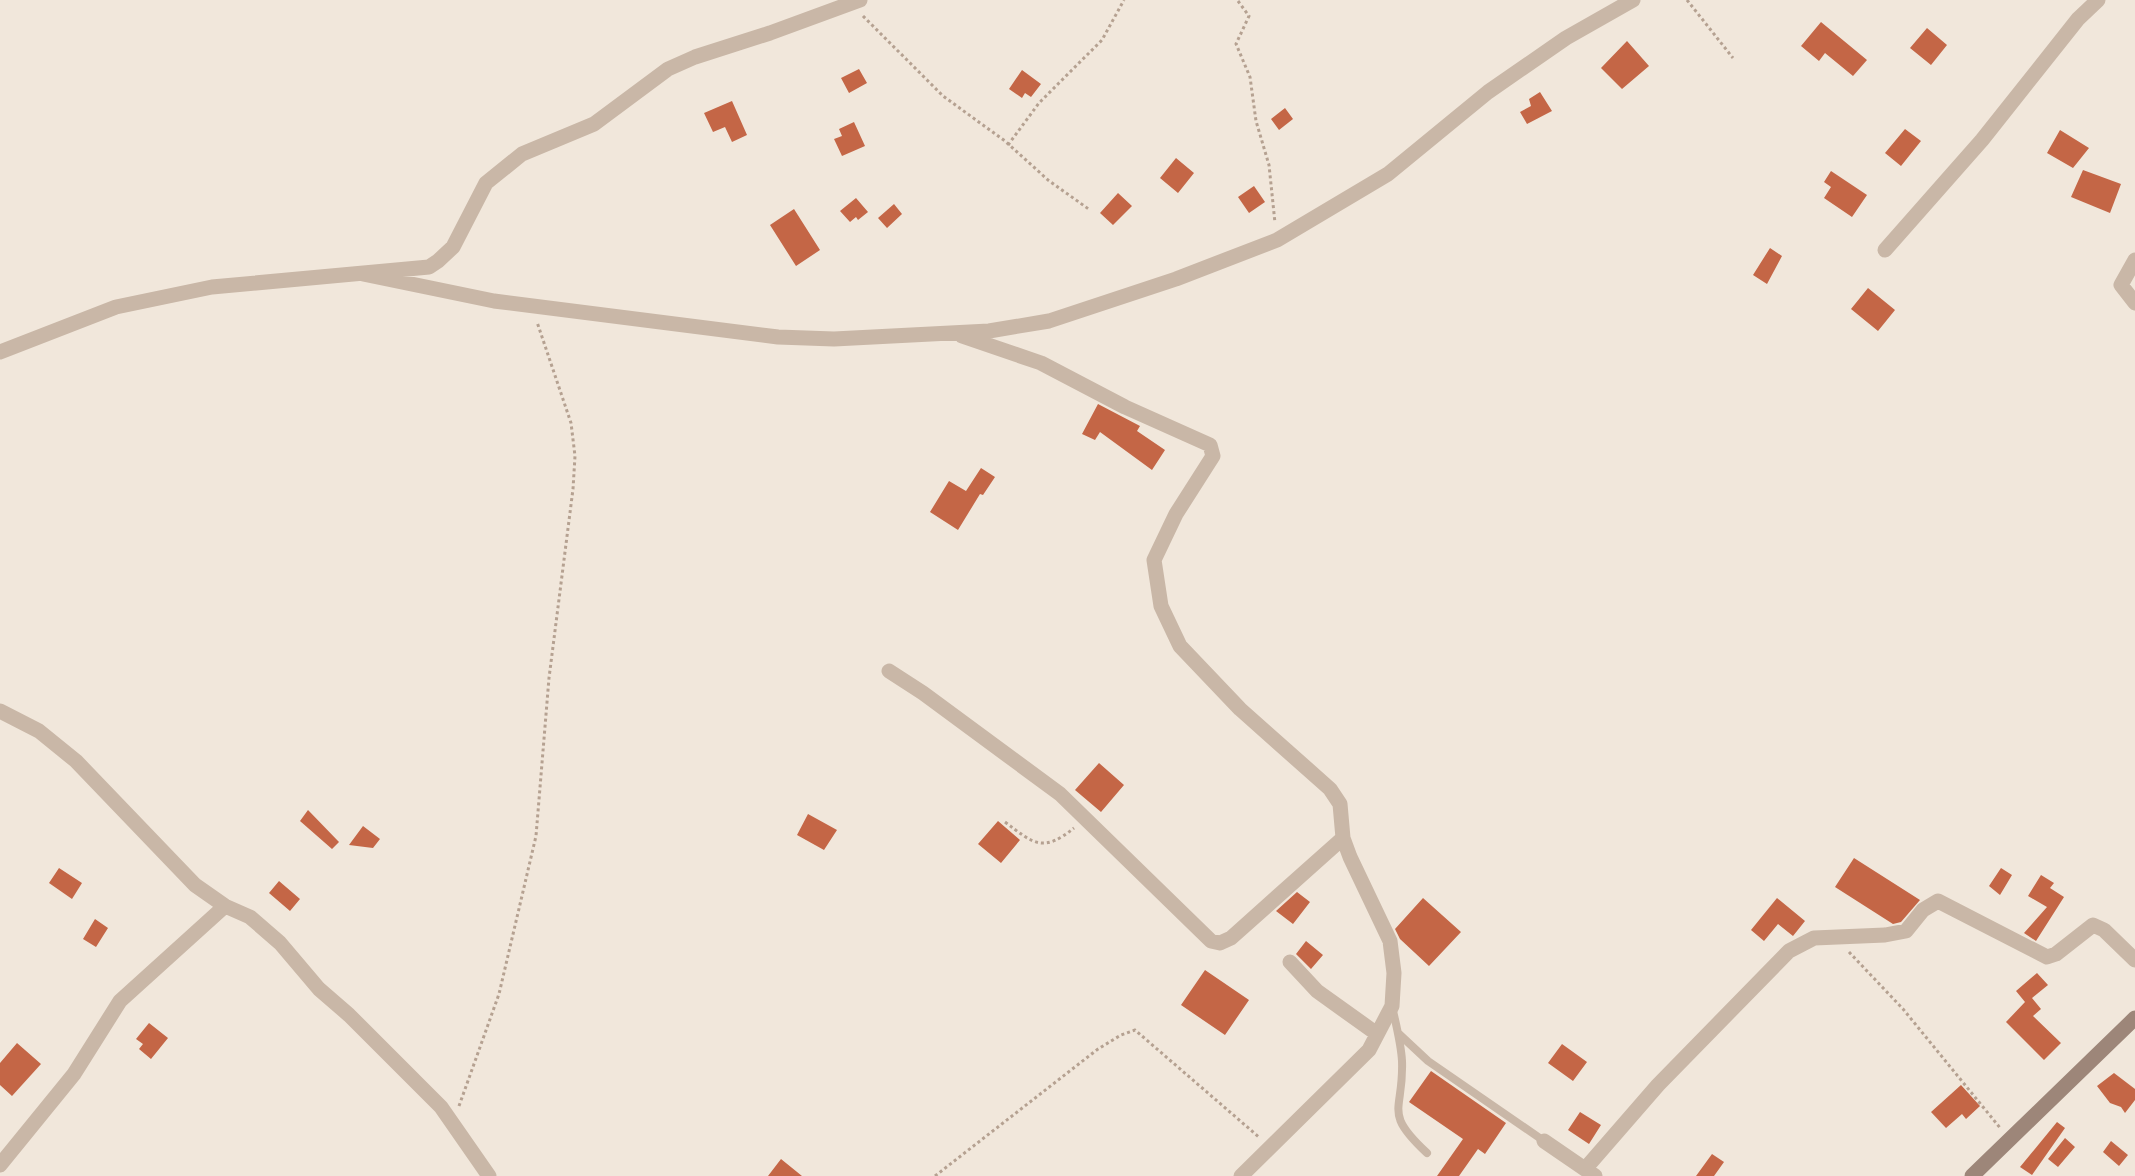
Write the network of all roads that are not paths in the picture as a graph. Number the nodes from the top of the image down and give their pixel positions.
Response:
1 (1633, 0) edge
2 (2098, 0) edge
3 (854, 1) edge
4 (1885, 249) dead end
5 (2135, 260) edge
6 (363, 274) junction
7 (2135, 303) edge
8 (951, 333) junction
9 (0, 352) edge
10 (888, 670) dead end
11 (0, 711) edge
12 (1344, 838) junction
13 (225, 906) junction
14 (2135, 960) edge
15 (1290, 962) dead end
16 (1392, 1006) junction
17 (2135, 1018) edge
18 (1398, 1033) junction
19 (1377, 1034) junction
20 (1544, 1141) joint
21 (1427, 1153) dead end
22 (0, 1165) edge
23 (1590, 1173) edge
24 (489, 1176) edge
25 (1241, 1176) edge
26 (1972, 1176) edge

1 - 8 street
2 - 4 street
3 - 6 street
5 - 7 street
6 - 8 street
6 - 9 street
8 - 12 street
10 - 12 street
11 - 13 street
12 - 16 street
13 - 22 street
13 - 24 street
14 - 23 street
15 - 19 street
16 - 18 lane
16 - 19 street
17 - 26 street
18 - 20 lane
18 - 21 lane
19 - 25 street
20 - 23 street

